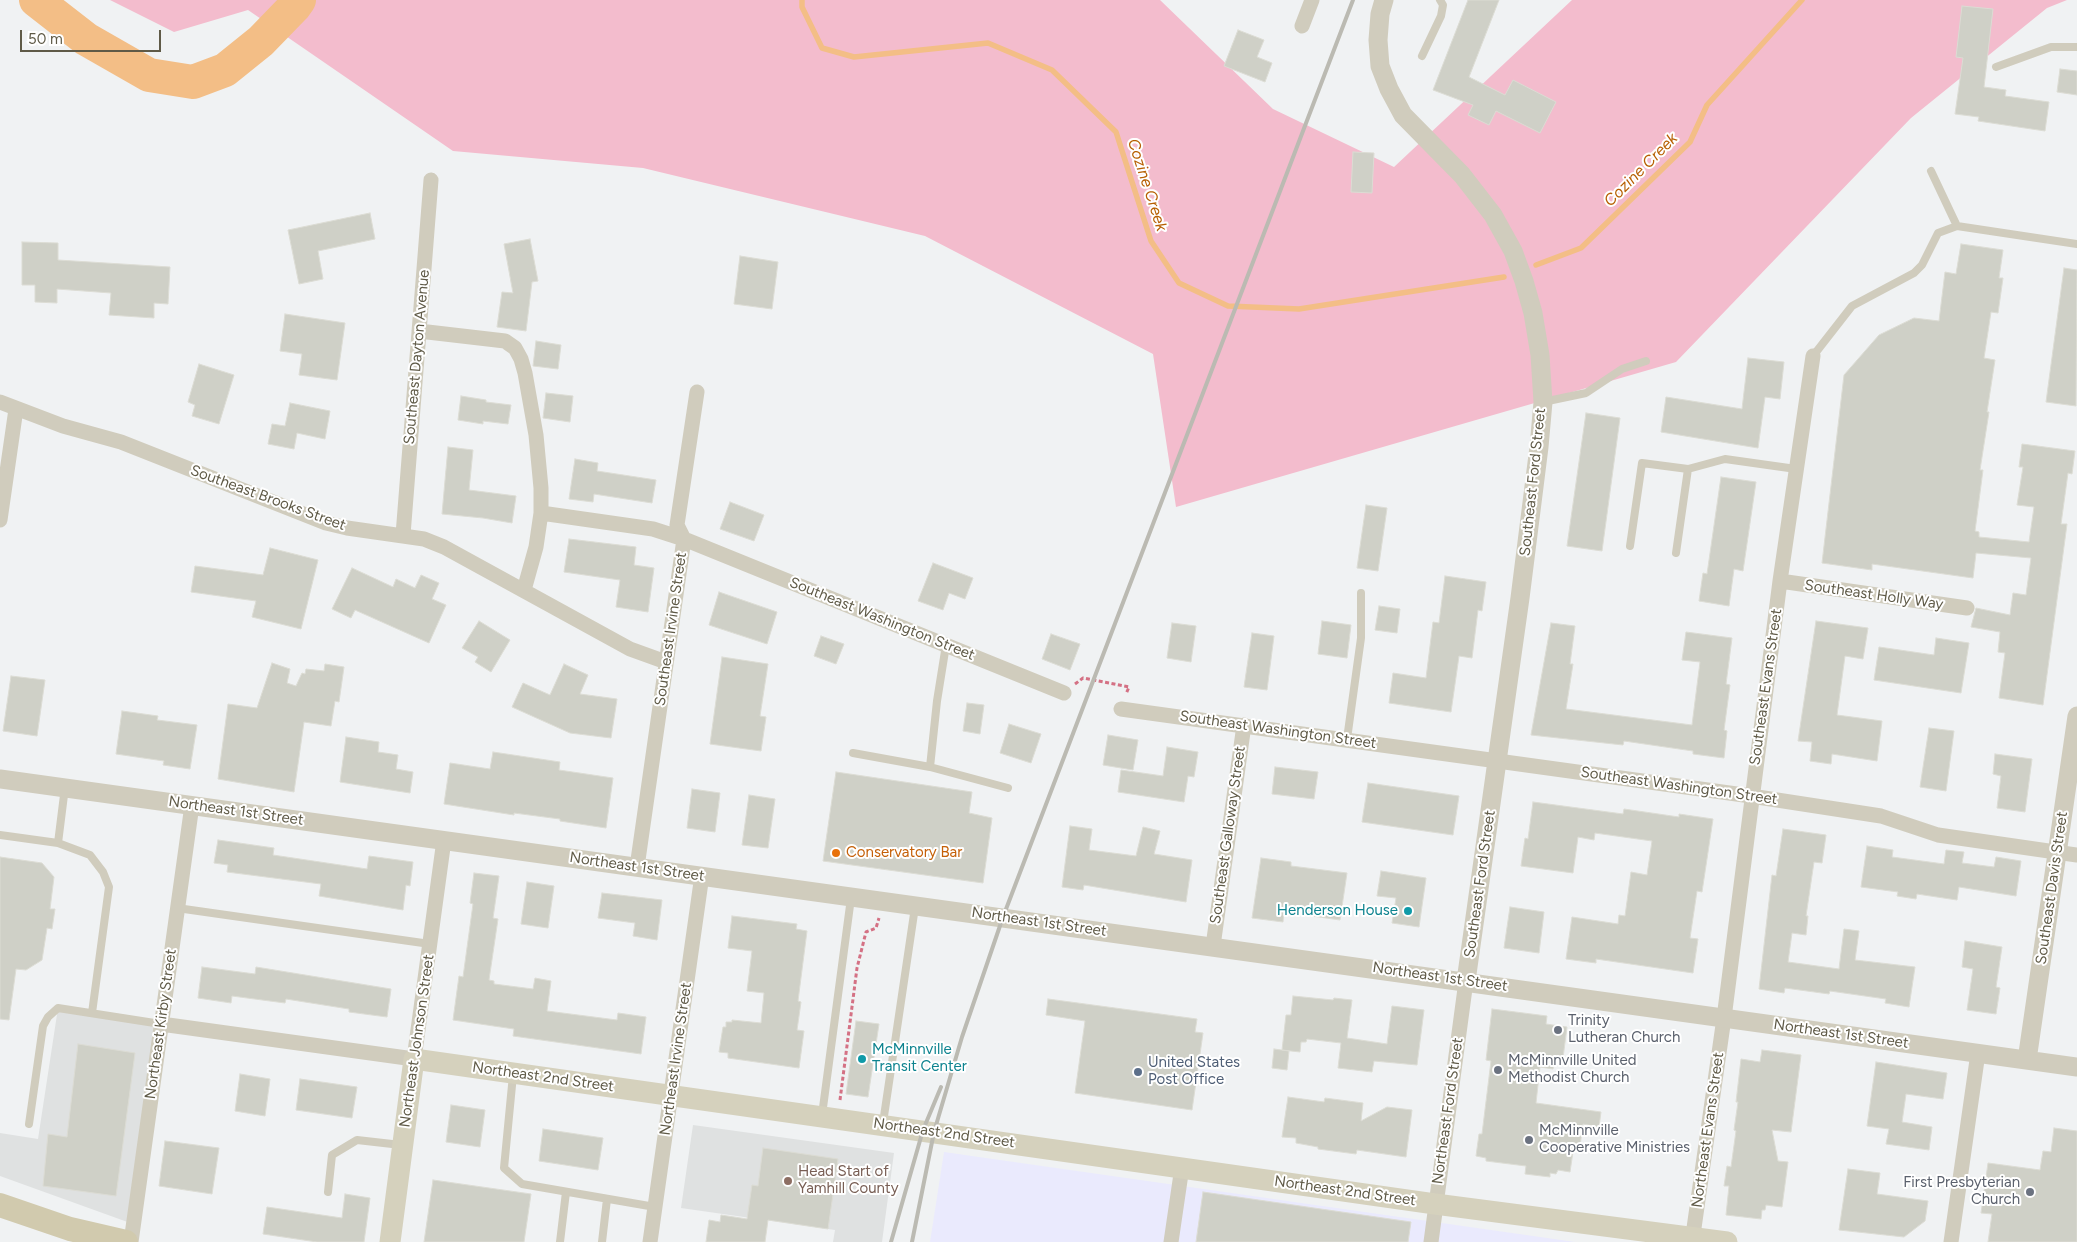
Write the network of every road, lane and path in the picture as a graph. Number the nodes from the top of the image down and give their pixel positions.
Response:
1 (1312, 0) edge
2 (1384, 0) edge
3 (1440, 0) edge
4 (1302, 26) dead end
5 (2077, 47) edge
6 (1422, 56) dead end
7 (1996, 67) dead end
8 (1931, 171) dead end
9 (431, 180) dead end
10 (1958, 226) junction
11 (2077, 244) edge
12 (419, 331) junction
13 (1813, 356) joint
14 (1646, 361) dead end
15 (697, 392) dead end
16 (0, 402) edge
17 (1543, 402) junction
18 (16, 409) junction
19 (1688, 469) junction
20 (1796, 469) junction
21 (541, 513) junction
22 (0, 520) edge
23 (403, 535) junction
24 (684, 539) junction
25 (1630, 546) dead end
26 (1676, 553) dead end
27 (1780, 581) junction
28 (524, 590) junction
29 (1361, 593) dead end
30 (1967, 608) dead end
31 (946, 645) junction
32 (666, 662) junction
33 (1064, 694) joint
34 (1121, 709) joint
35 (2077, 716) edge
36 (1244, 725) junction
37 (1347, 740) junction
38 (853, 753) dead end
39 (1498, 760) junction
40 (930, 767) junction
41 (0, 778) edge
42 (65, 788) junction
43 (1008, 788) dead end
44 (1751, 796) junction
45 (192, 805) junction
46 (0, 835) edge
47 (444, 840) junction
48 (58, 843) junction
49 (2057, 852) junction
50 (2077, 855) edge
51 (636, 866) junction
52 (702, 875) junction
53 (851, 896) junction
54 (884, 901) junction
55 (915, 905) junction
56 (177, 908) junction
57 (430, 944) junction
58 (1213, 946) junction
59 (1466, 980) junction
60 (92, 1013) junction
61 (1724, 1018) junction
62 (161, 1024) junction
63 (1978, 1053) junction
64 (414, 1059) junction
65 (2027, 1060) junction
66 (2077, 1066) edge
67 (513, 1073) junction
68 (671, 1095) junction
69 (822, 1116) junction
70 (848, 1120) junction
71 (29, 1124) dead end
72 (883, 1125) junction
73 (403, 1145) junction
74 (1182, 1167) junction
75 (328, 1192) dead end
76 (566, 1192) junction
77 (607, 1199) junction
78 (1436, 1204) junction
79 (0, 1205) edge
80 (655, 1207) junction
81 (1693, 1240) edge
82 (126, 1242) edge
83 (131, 1242) edge
84 (390, 1242) edge
85 (560, 1242) edge
86 (602, 1242) edge
87 (650, 1242) edge
88 (1171, 1242) edge
89 (1431, 1242) edge
90 (1726, 1242) edge
91 (1951, 1242) edge

1 - 4 street
2 - 17 street, Southeast Ford Street
3 - 6 lane
5 - 7 lane
8 - 10 lane
9 - 12 street, Southeast Dayton Avenue
10 - 11 lane
10 - 13 lane
12 - 21 street
12 - 23 street, Southeast Dayton Avenue
13 - 20 street, Southeast Evans Street
14 - 17 lane
15 - 24 street, Southeast Irvine Street
16 - 18 street, Southeast Brooks Street
17 - 39 street, Southeast Ford Street
18 - 22 street
18 - 23 street, Southeast Brooks Street
19 - 20 lane
19 - 25 lane
19 - 26 lane
20 - 27 street, Southeast Evans Street
21 - 24 street, Southeast Washington Street
21 - 28 street
23 - 28 street, Southeast Brooks Street
24 - 31 street, Southeast Washington Street
24 - 32 street, Southeast Irvine Street
27 - 30 street, Southeast Holly Way
27 - 44 street, Southeast Evans Street
28 - 32 street, Southeast Brooks Street
29 - 37 lane
31 - 33 street, Southeast Washington Street
31 - 40 lane
32 - 51 street, Southeast Irvine Street
33 - 34 path
34 - 36 street, Southeast Washington Street
35 - 49 street, Southeast Davis Street
36 - 37 street, Southeast Washington Street
36 - 58 street, Southeast Galloway Street
37 - 39 street, Southeast Washington Street
38 - 40 lane
39 - 44 street, Southeast Washington Street
39 - 59 street, Southeast Ford Street
40 - 43 lane
41 - 42 street, Northeast 1st Street
42 - 45 street, Northeast 1st Street
42 - 48 lane
44 - 49 street, Southeast Washington Street
44 - 61 street, Southeast Evans Street
45 - 47 street, Northeast 1st Street
45 - 56 street, Northeast Kirby Street
46 - 48 lane
47 - 51 street, Northeast 1st Street
47 - 57 street, Northeast Johnson Street
48 - 60 lane
49 - 50 street, Southeast Washington Street
49 - 65 street, Southeast Davis Street
51 - 52 street, Northeast 1st Street
52 - 53 street, Northeast 1st Street
52 - 68 street, Northeast Irvine Street
53 - 54 street, Northeast 1st Street
53 - 69 lane
54 - 55 street, Northeast 1st Street
54 - 70 path
55 - 58 street, Northeast 1st Street
55 - 72 lane
56 - 57 lane
56 - 62 street, Northeast Kirby Street
57 - 64 street, Northeast Johnson Street
58 - 59 street, Northeast 1st Street
59 - 61 street, Northeast 1st Street
59 - 78 street, Northeast Ford Street
60 - 62 lane
60 - 71 lane
61 - 63 street, Northeast 1st Street
61 - 81 street, Northeast Evans Street
62 - 64 street, Northeast 2nd Street
62 - 83 street, Northeast Kirby Street
63 - 65 street, Northeast 1st Street
63 - 91 street
64 - 67 main road, Northeast 2nd Street
64 - 73 main road, Northeast Johnson Street
65 - 66 street, Northeast 1st Street
67 - 68 main road, Northeast 2nd Street
67 - 76 lane
68 - 69 main road, Northeast 2nd Street
68 - 80 street, Northeast Irvine Street
69 - 70 main road, Northeast 2nd Street
70 - 72 main road, Northeast 2nd Street
72 - 74 main road, Northeast 2nd Street
73 - 75 lane
73 - 84 main road, Northeast Johnson Street
74 - 78 main road, Northeast 2nd Street
74 - 88 street
76 - 77 lane
76 - 85 lane
77 - 80 lane
77 - 86 lane
78 - 81 main road, Northeast 2nd Street
78 - 89 street, Northeast Ford Street
79 - 82 main road
80 - 87 street, Northeast Irvine Street
81 - 90 main road, Northeast 2nd Street

